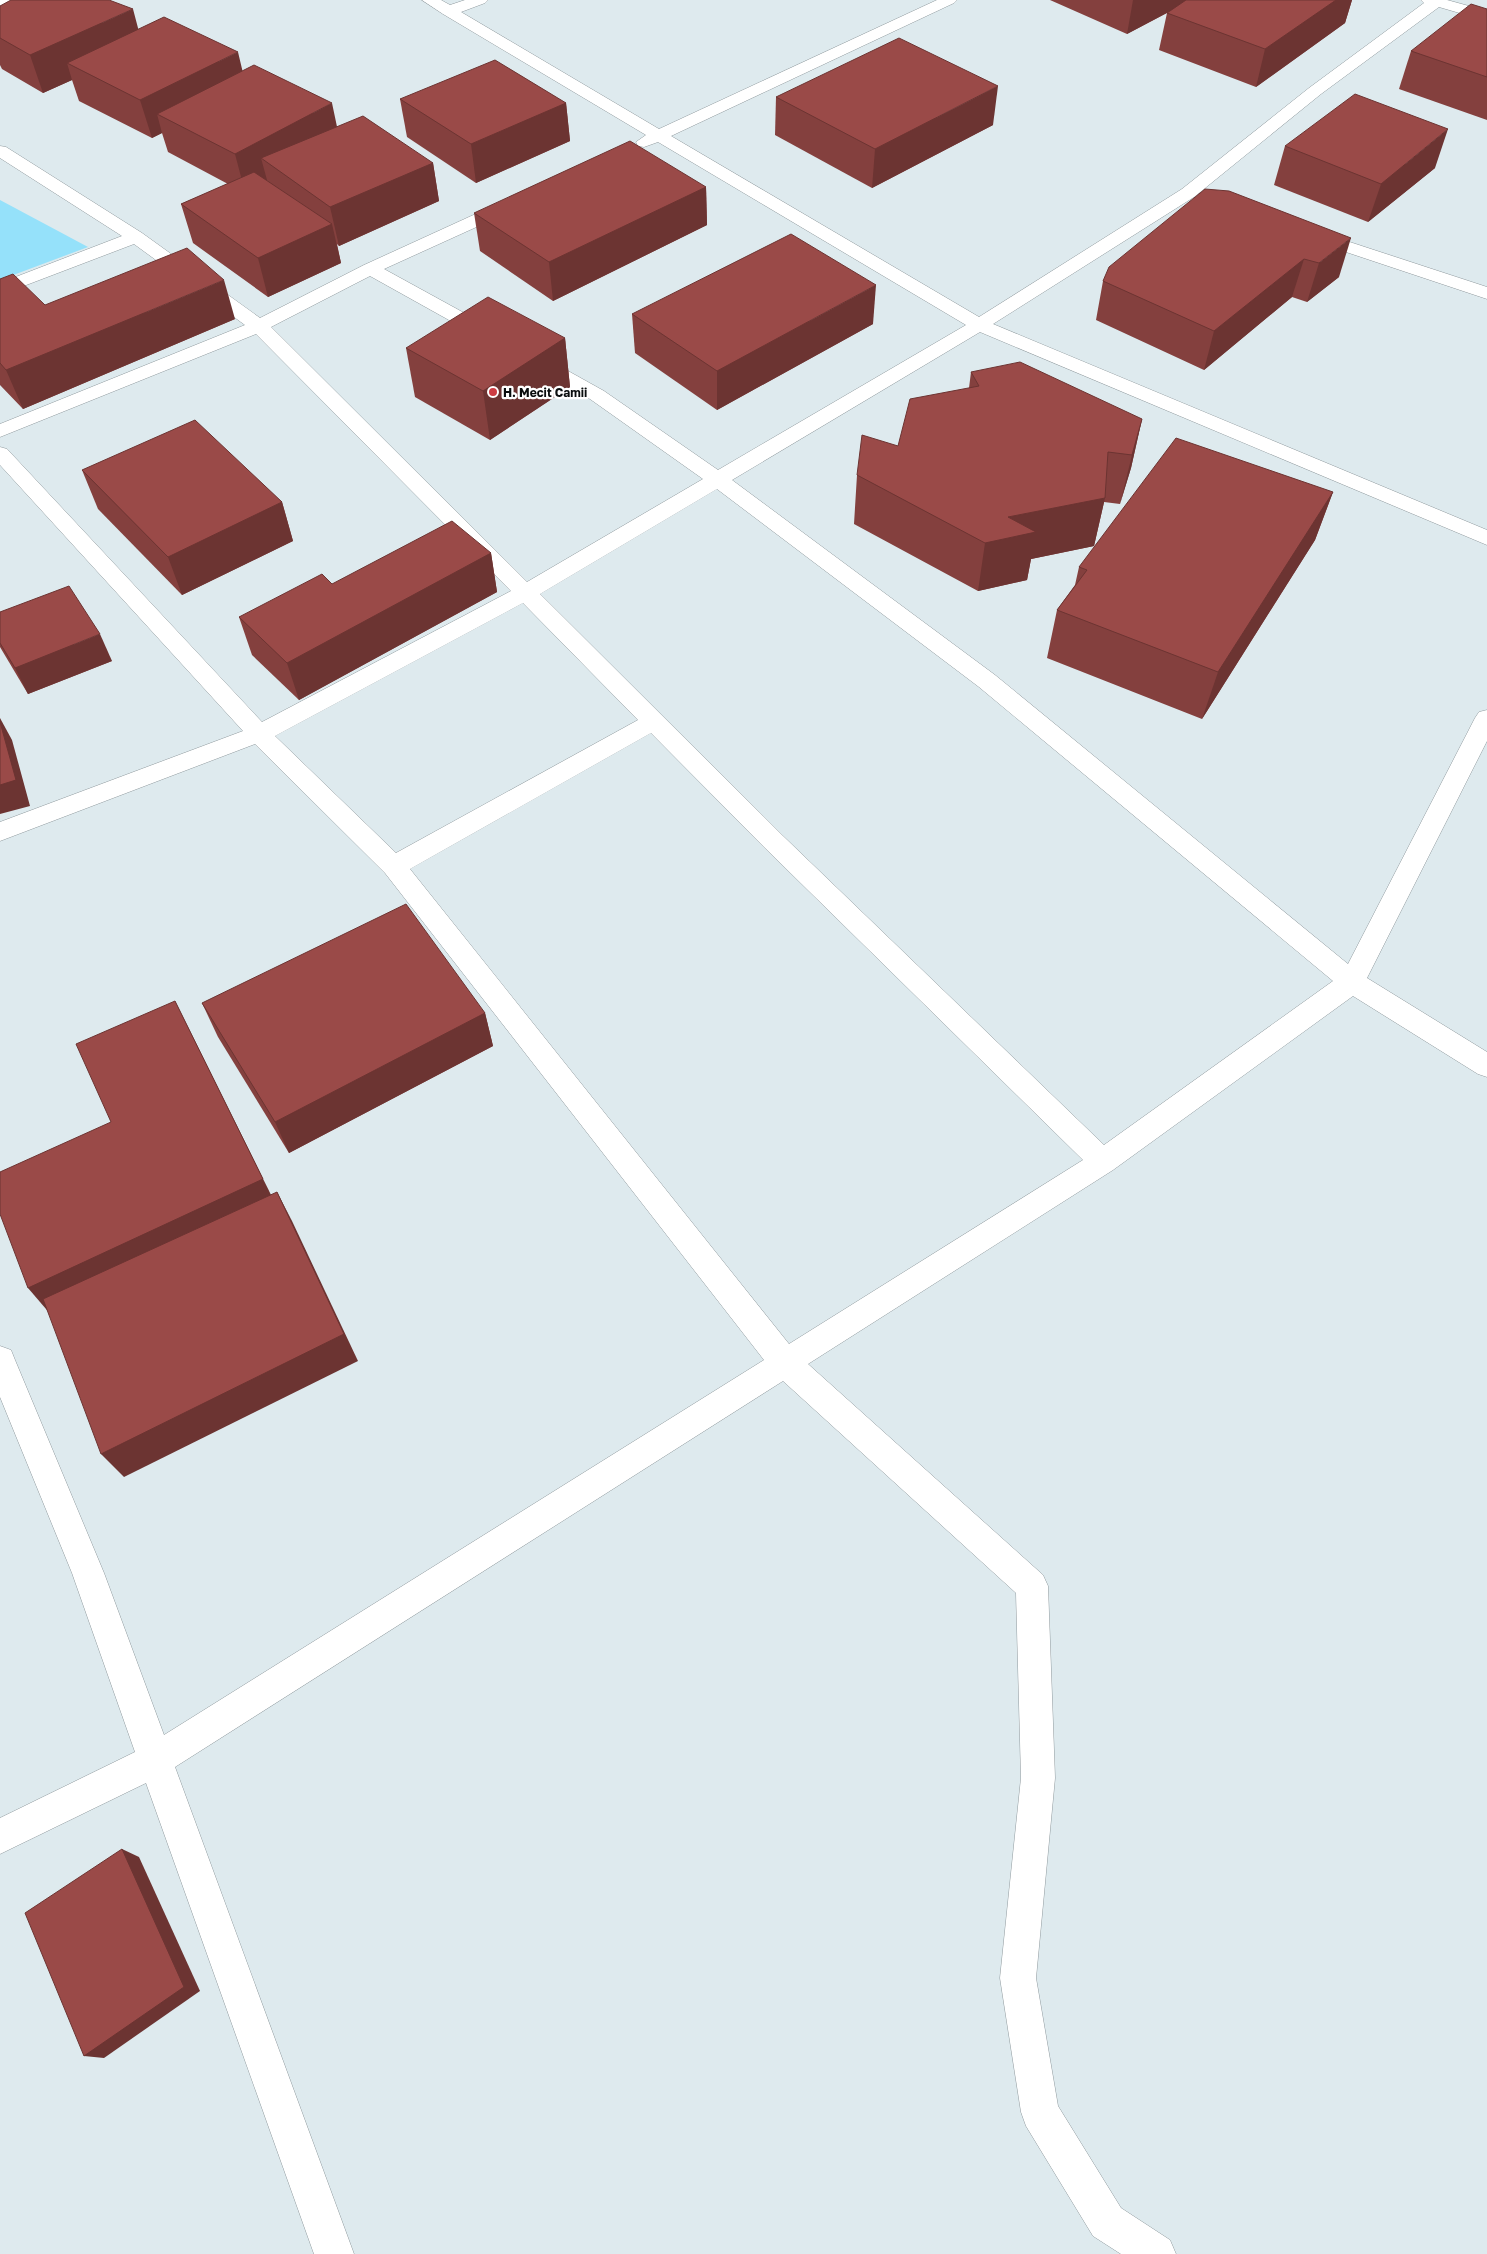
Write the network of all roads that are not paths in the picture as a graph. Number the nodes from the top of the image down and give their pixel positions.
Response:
1 (430, 0) edge
2 (480, 0) edge
3 (949, 0) edge
4 (1435, 1) edge
5 (448, 11) junction
6 (1487, 16) edge
7 (658, 136) junction
8 (631, 149) edge
9 (0, 151) edge
10 (523, 199) edge
11 (1300, 231) edge
12 (136, 237) junction
13 (370, 270) junction
14 (0, 289) edge
15 (1487, 293) edge
16 (979, 325) junction
17 (259, 326) junction
18 (0, 431) edge
19 (0, 453) edge
20 (716, 478) junction
21 (1487, 538) edge
22 (525, 593) junction
23 (1487, 718) edge
24 (654, 721) junction
25 (259, 734) junction
26 (0, 832) edge
27 (394, 866) junction
28 (1352, 982) junction
29 (1487, 1066) edge
30 (1103, 1162) junction
31 (0, 1360) edge
32 (785, 1363) junction
33 (156, 1760) junction
34 (0, 1836) edge
35 (334, 2254) edge
36 (1156, 2254) edge

1 - 5 street
2 - 5 street
3 - 7 street
4 - 6 street
4 - 16 street
5 - 7 street
7 - 8 street
7 - 16 street
9 - 12 street
10 - 13 street
11 - 15 street
12 - 14 street
12 - 17 street
13 - 17 street
13 - 20 street
16 - 20 street
16 - 21 street
17 - 18 street
17 - 22 street
19 - 25 street
20 - 22 street
20 - 28 street
22 - 24 street
22 - 25 street
23 - 28 street
24 - 27 street
24 - 30 street
25 - 26 street
25 - 27 street
27 - 32 street
28 - 29 street
28 - 30 street
30 - 32 street
31 - 33 street
32 - 33 street
32 - 36 street
33 - 34 street
33 - 35 street

